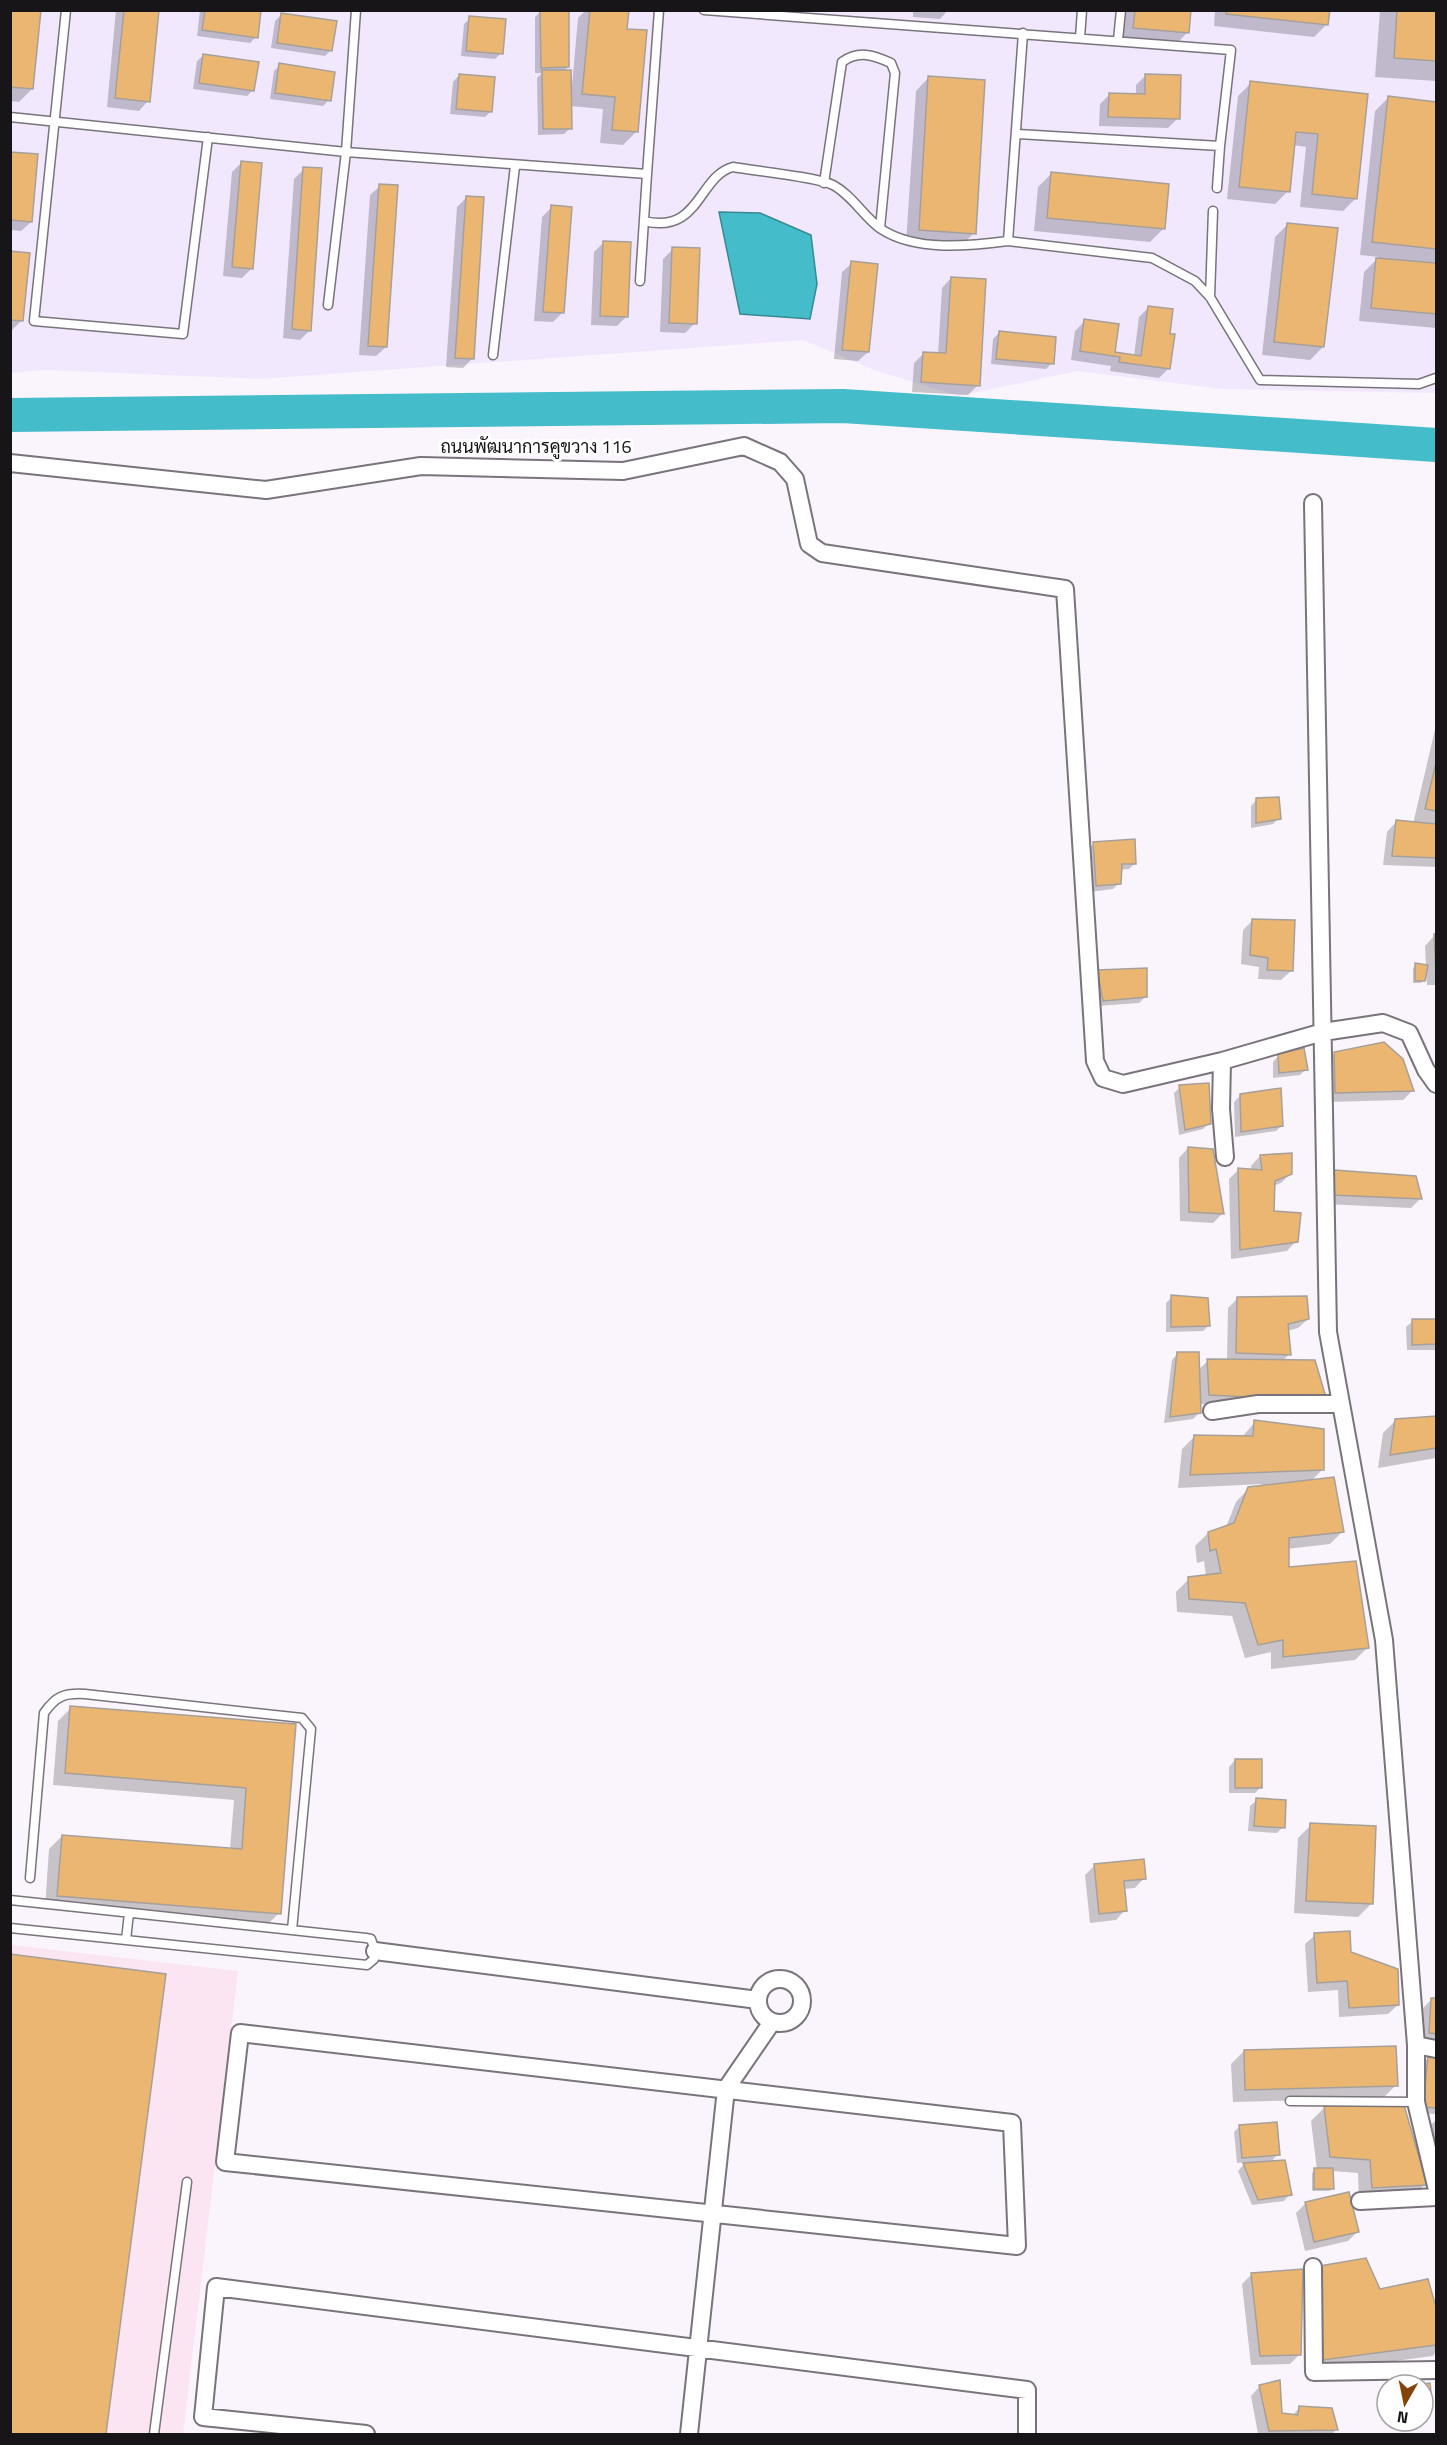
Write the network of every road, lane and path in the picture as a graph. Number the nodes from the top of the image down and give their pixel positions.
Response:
1 (66, 10) edge
2 (356, 10) edge
3 (660, 10) edge
4 (704, 10) edge
5 (1082, 10) edge
6 (1121, 10) edge
7 (1023, 33) junction
8 (1080, 38) junction
9 (1118, 40) junction
10 (10, 117) edge
11 (56, 122) junction
12 (1018, 134) junction
13 (208, 137) junction
14 (1220, 146) junction
15 (346, 152) junction
16 (515, 166) junction
17 (647, 174) junction
18 (824, 183) junction
19 (1217, 188) dead end
20 (1213, 211) dead end
21 (644, 221) junction
22 (880, 228) junction
23 (1008, 241) junction
24 (640, 281) dead end
25 (1210, 297) junction
26 (328, 304) dead end
27 (493, 355) dead end
28 (1437, 378) edge
29 (10, 463) edge
30 (1313, 503) dead end
31 (1323, 1032) junction
32 (1222, 1061) junction
33 (1437, 1084) edge
34 (1225, 1157) dead end
35 (1341, 1404) junction
36 (1212, 1411) dead end
37 (30, 1878) dead end
38 (10, 1900) edge
39 (129, 1913) junction
40 (10, 1928) edge
41 (292, 1930) junction
42 (126, 1940) junction
43 (375, 1951) junction
44 (758, 2000) junction
45 (772, 2022) junction
46 (1416, 2045) junction
47 (1437, 2049) edge
48 (726, 2089) junction
49 (1290, 2101) dead end
50 (1416, 2103) junction
51 (187, 2182) dead end
52 (1437, 2186) edge
53 (1437, 2197) edge
54 (1360, 2201) dead end
55 (713, 2213) junction
56 (1313, 2267) dead end
57 (699, 2348) junction
58 (1437, 2370) edge
59 (154, 2434) edge
60 (366, 2434) edge
61 (689, 2434) edge
62 (1027, 2434) edge

1 - 11 lane
2 - 15 lane
3 - 17 lane
4 - 7 lane
5 - 8 lane
6 - 9 lane
7 - 8 lane
7 - 12 lane
8 - 9 lane
9 - 14 lane
10 - 11 lane
11 - 13 lane
11 - 13 lane
12 - 14 lane
12 - 23 lane
13 - 15 lane
14 - 19 lane
15 - 16 lane
15 - 26 lane
16 - 17 lane
16 - 27 lane
17 - 21 lane
18 - 21 lane
18 - 22 lane
18 - 22 lane
20 - 25 lane
21 - 24 lane
22 - 23 lane
23 - 25 lane
25 - 28 lane
29 - 32 street, ถนนพัฒนาการคูขวาง 116
30 - 31 street
31 - 32 street
31 - 33 street
31 - 35 street
32 - 34 street
35 - 36 street
35 - 46 street
37 - 41 lane
38 - 39 lane
39 - 41 lane
39 - 42 lane
40 - 42 lane
41 - 43 lane
42 - 43 lane
43 - 44 street
44 - 45 street
44 - 45 street
45 - 48 street
46 - 47 street
46 - 50 street
48 - 55 street
48 - 55 street
48 - 55 street
49 - 50 lane
50 - 52 street
51 - 59 lane
53 - 54 street
55 - 57 street
56 - 58 street
57 - 60 street
57 - 61 street
57 - 62 street

